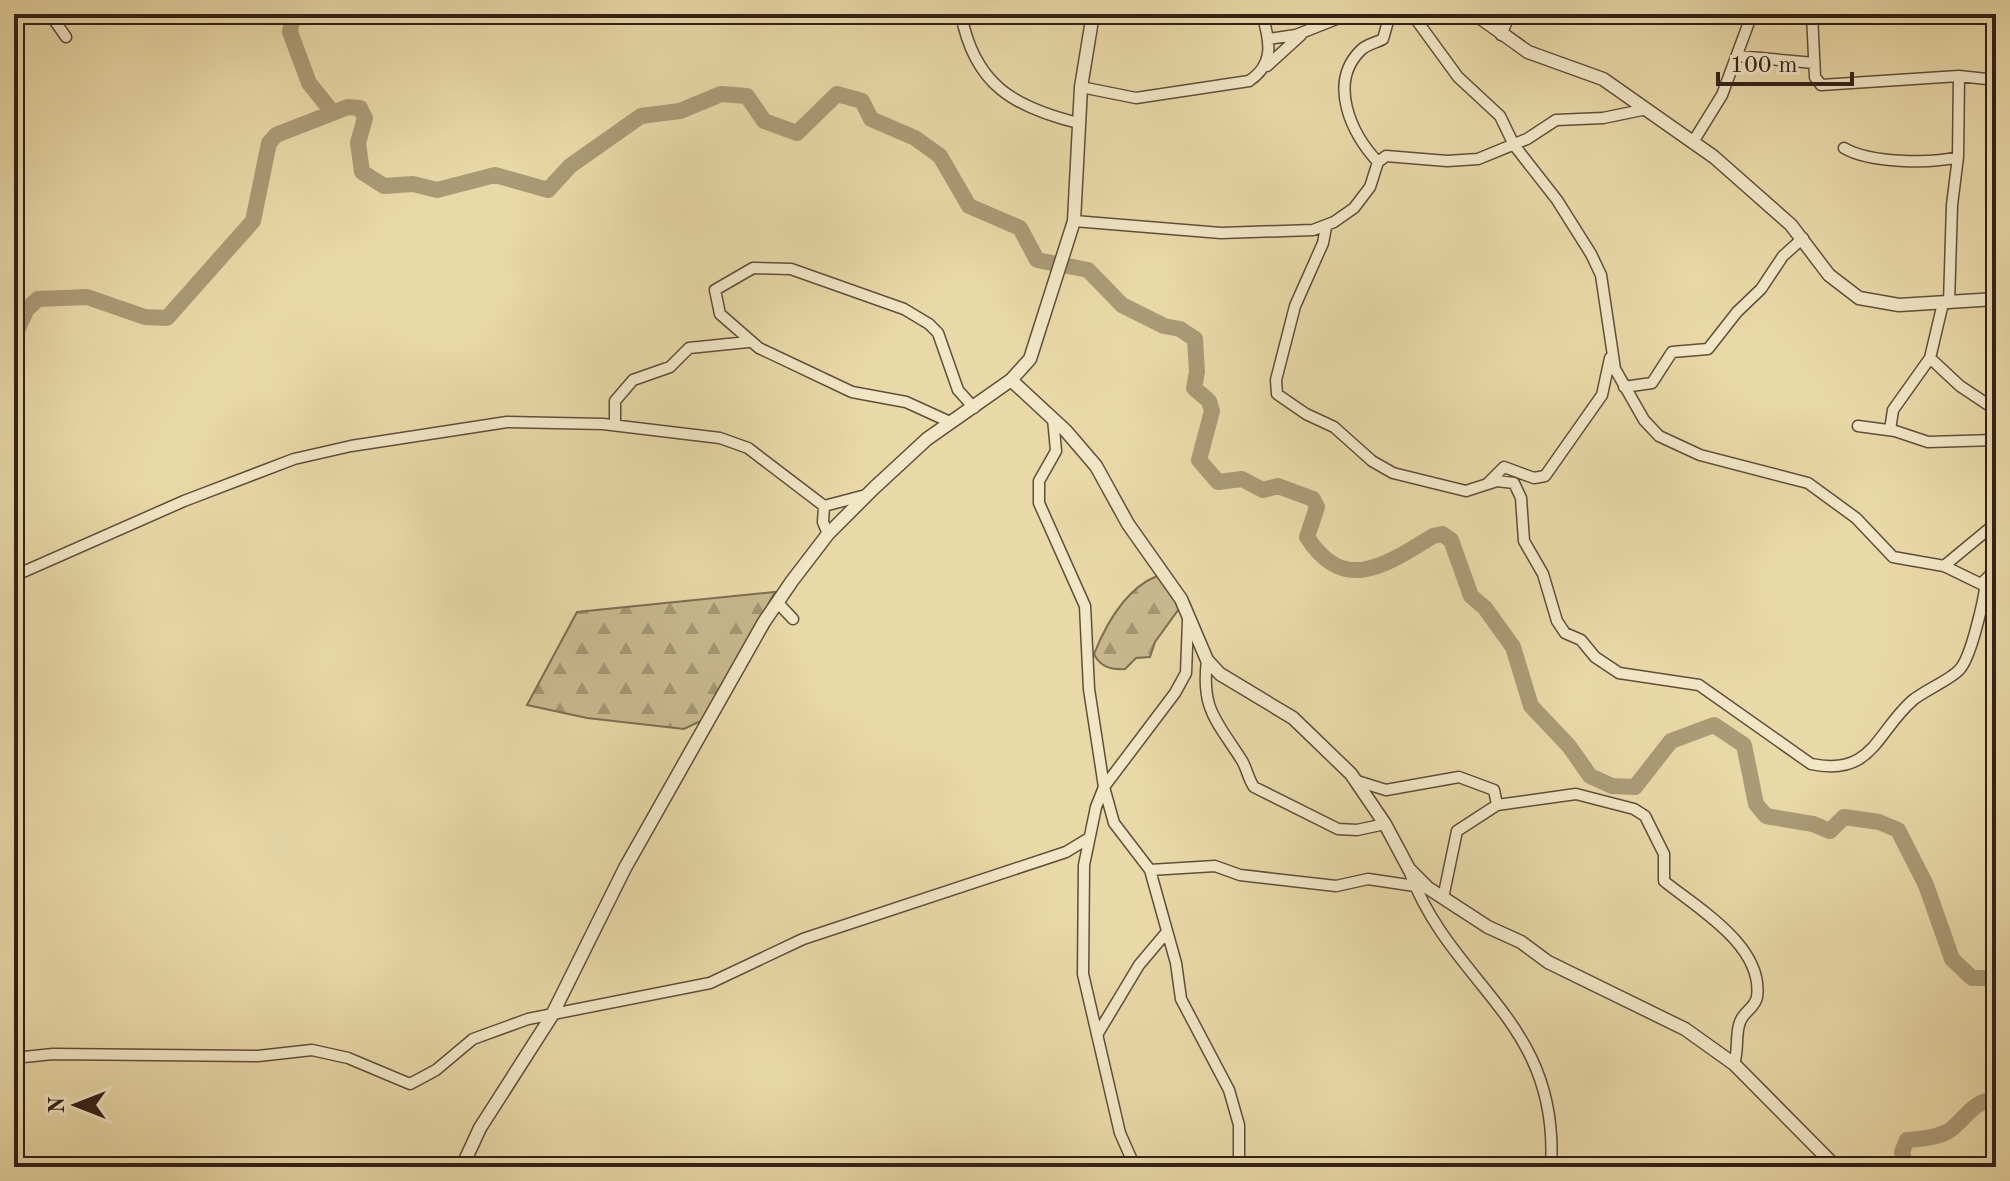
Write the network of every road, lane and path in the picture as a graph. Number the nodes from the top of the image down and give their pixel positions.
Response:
1 (50, 14) edge
2 (961, 14) edge
3 (1093, 14) edge
4 (1262, 14) edge
5 (1349, 14) edge
6 (1390, 14) edge
7 (1412, 14) edge
8 (1475, 14) edge
9 (1510, 14) edge
10 (1752, 14) edge
11 (1812, 14) edge
12 (1304, 32) junction
13 (1501, 35) junction
14 (66, 37) dead end
15 (1268, 39) junction
16 (1738, 56) junction
17 (1814, 63) junction
18 (1267, 66) junction
19 (1959, 76) junction
20 (1996, 80) edge
21 (1081, 87) junction
22 (1642, 110) junction
23 (1078, 123) junction
24 (1693, 142) junction
25 (1514, 145) junction
26 (1844, 148) dead end
27 (1958, 157) junction
28 (1378, 162) junction
29 (1074, 221) junction
30 (1326, 227) junction
31 (1803, 238) junction
32 (1996, 299) edge
33 (1946, 303) junction
34 (748, 342) junction
35 (1611, 354) junction
36 (1930, 358) junction
37 (1011, 380) junction
38 (1624, 387) junction
39 (974, 408) junction
40 (1996, 410) edge
41 (1053, 418) junction
42 (950, 422) junction
43 (615, 425) junction
44 (1858, 426) dead end
45 (1890, 430) junction
46 (1994, 444) edge
47 (1487, 485) junction
48 (866, 495) junction
49 (824, 506) junction
50 (1996, 523) edge
51 (828, 534) junction
52 (1944, 566) junction
53 (1996, 569) edge
54 (14, 572) edge
55 (1986, 582) junction
56 (1985, 595) junction
57 (1996, 601) edge
58 (778, 603) junction
59 (1188, 617) junction
60 (793, 619) dead end
61 (1207, 660) junction
62 (1357, 781) junction
63 (1104, 787) junction
64 (1497, 805) junction
65 (1385, 824) junction
66 (1089, 838) junction
67 (1409, 869) junction
68 (1150, 870) junction
69 (1415, 886) junction
70 (1443, 898) junction
71 (1166, 933) junction
72 (551, 1017) junction
73 (1097, 1035) junction
74 (14, 1058) edge
75 (1734, 1064) junction
76 (462, 1167) edge
77 (1135, 1167) edge
78 (1239, 1167) edge
79 (1551, 1167) edge
80 (1836, 1167) edge

1 - 14 street
2 - 23 street
3 - 21 street
4 - 15 street
5 - 12 street
6 - 28 street
7 - 25 street
8 - 13 street
9 - 13 street
10 - 16 street
11 - 17 street
12 - 15 street
12 - 18 street
13 - 22 street
15 - 18 street
16 - 17 street
16 - 24 street
17 - 19 street
18 - 21 street
19 - 20 street
19 - 27 street
21 - 23 street
22 - 24 street
22 - 25 street
23 - 29 street
24 - 31 street
25 - 28 street
25 - 35 street
26 - 27 street
27 - 33 street
28 - 30 street
29 - 30 street
29 - 37 street
30 - 47 street
31 - 33 street
31 - 38 street
32 - 33 street
33 - 36 street
34 - 39 street
34 - 42 street
34 - 43 street
35 - 38 street
35 - 47 street
36 - 40 street
36 - 45 street
37 - 39 street
37 - 41 street
38 - 52 street
39 - 42 street
41 - 59 street
41 - 63 street
42 - 48 street
43 - 49 street
43 - 54 street
44 - 45 street
45 - 46 street
47 - 56 street
48 - 49 street
48 - 51 street
49 - 51 street
50 - 52 street
51 - 58 street
52 - 55 street
53 - 55 street
55 - 56 street
56 - 57 street
58 - 60 street
58 - 72 street
59 - 61 street
59 - 63 street
61 - 62 street
61 - 65 street
62 - 64 street
62 - 65 street
63 - 66 street
63 - 68 street
64 - 70 street
64 - 75 street
65 - 67 street
66 - 72 street
66 - 73 street
67 - 69 street
67 - 70 street
68 - 69 street
68 - 71 street
69 - 79 street
70 - 75 street
71 - 73 street
71 - 78 street
72 - 74 street
72 - 76 street
73 - 77 street
75 - 80 street

